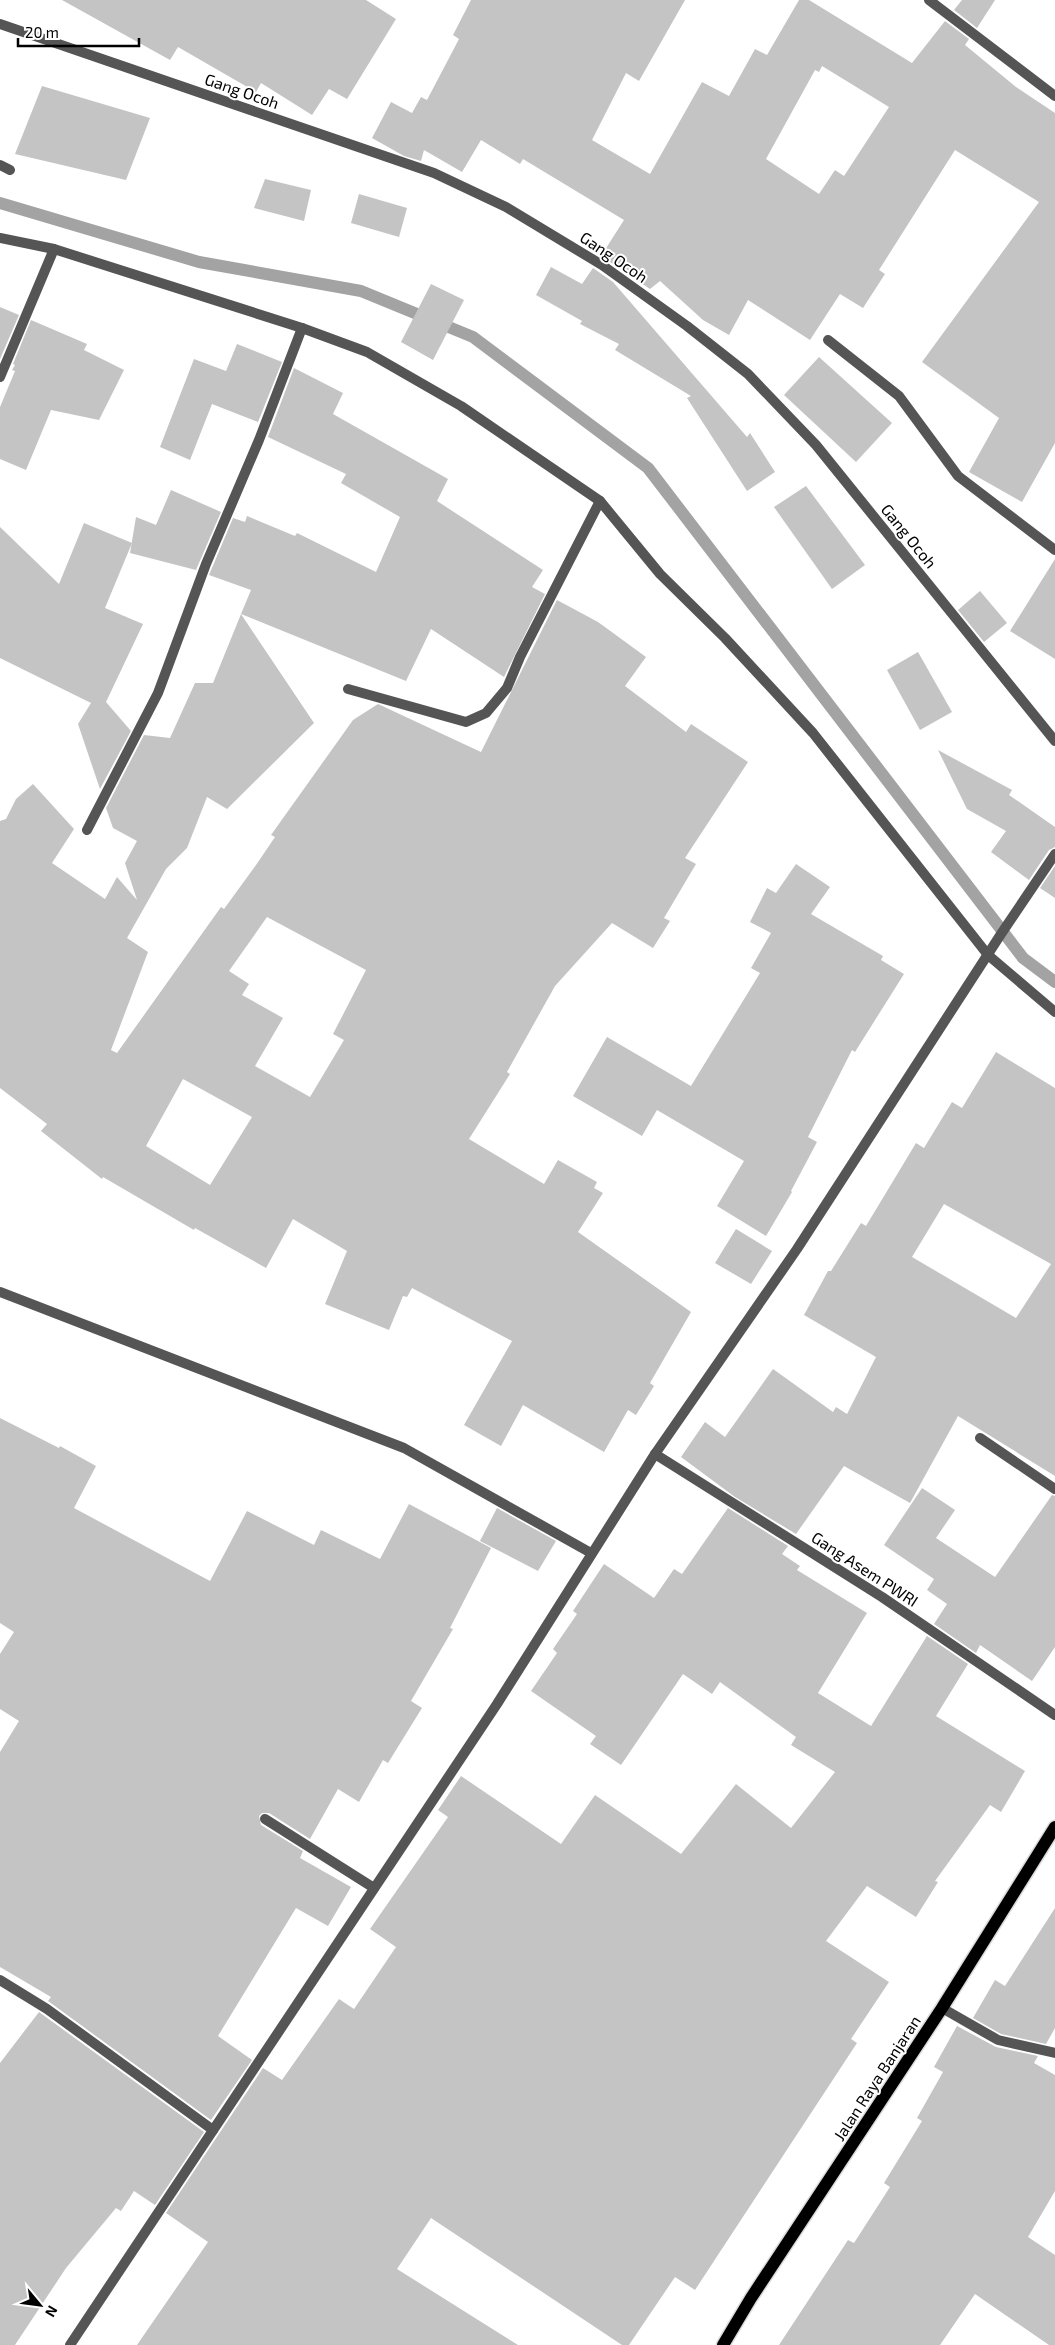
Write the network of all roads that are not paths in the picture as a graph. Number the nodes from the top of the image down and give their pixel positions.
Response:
1 (929, 0) edge
2 (0, 24) edge
3 (1055, 96) edge
4 (0, 165) edge
5 (10, 170) dead end
6 (0, 238) edge
7 (54, 249) junction
8 (302, 328) junction
9 (828, 340) dead end
10 (0, 377) edge
11 (600, 500) junction
12 (1055, 550) edge
13 (348, 689) dead end
14 (1055, 741) edge
15 (87, 830) dead end
16 (1055, 854) edge
17 (988, 955) junction
18 (1055, 1012) edge
19 (0, 1292) edge
20 (980, 1438) dead end
21 (655, 1454) junction
22 (1055, 1489) edge
23 (591, 1553) junction
24 (1055, 1715) edge
25 (265, 1818) dead end
26 (1055, 1827) edge
27 (374, 1888) junction
28 (0, 1980) edge
29 (942, 2008) junction
30 (1055, 2053) edge
31 (213, 2130) junction
32 (70, 2345) edge
33 (723, 2345) edge

1 - 3 street
2 - 14 street, Gang Ocoh
4 - 5 street
6 - 7 street
7 - 8 street
7 - 10 street
8 - 11 street
8 - 15 street
9 - 12 street
11 - 13 street
11 - 17 street
16 - 17 street
17 - 18 street
17 - 21 street
19 - 23 street
20 - 22 street
21 - 23 street
21 - 24 street, Gang Asem PWRI
23 - 27 street
25 - 27 street
26 - 29 main road, Jalan Raya Banjaran
27 - 31 street
28 - 31 street
29 - 30 street
29 - 33 main road, Jalan Raya Banjaran
31 - 32 street

